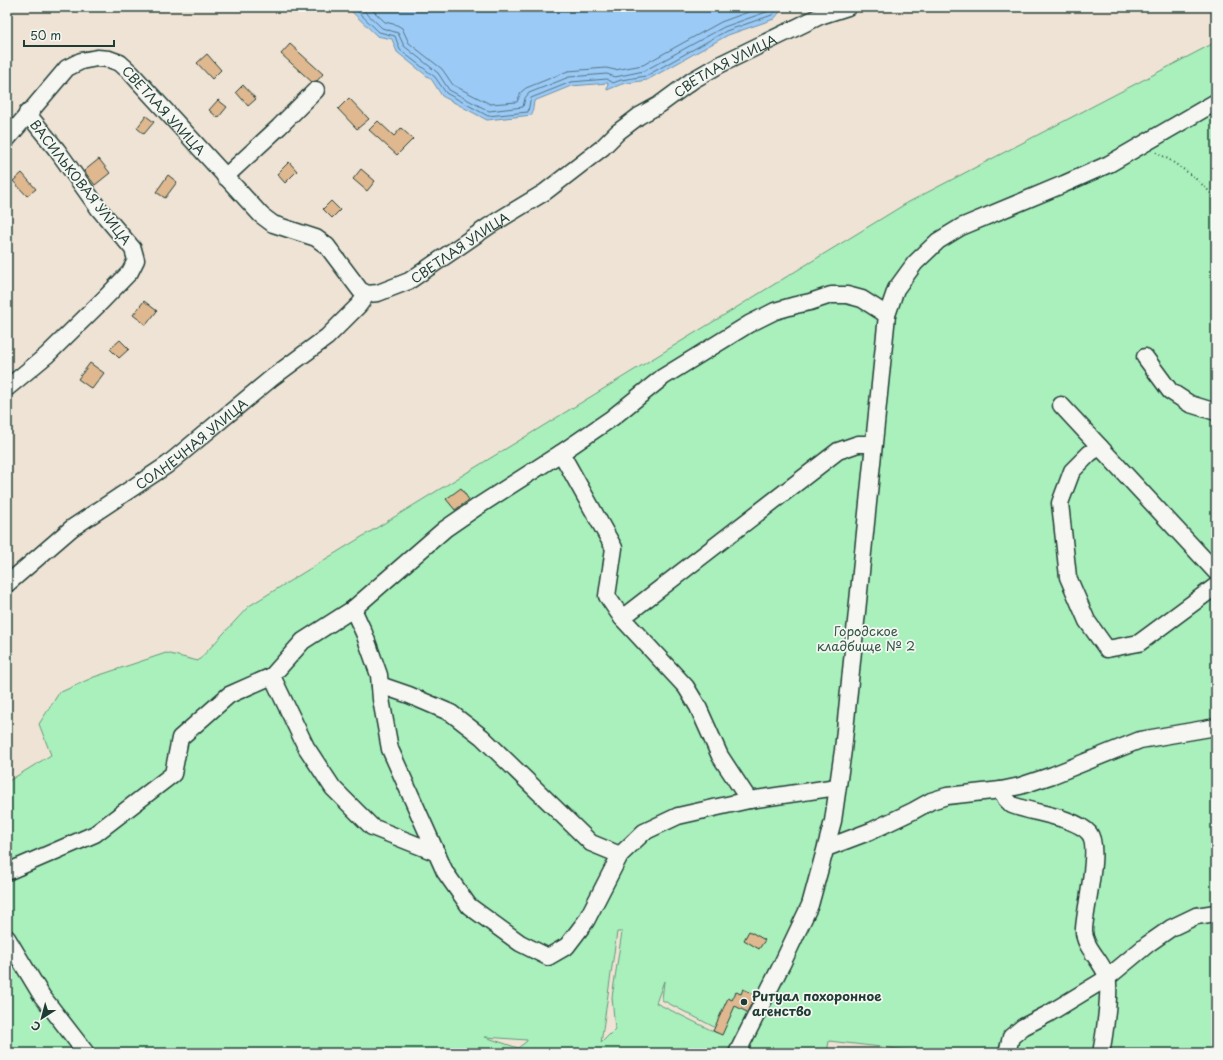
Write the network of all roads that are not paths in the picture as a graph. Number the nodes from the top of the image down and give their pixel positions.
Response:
1 (848, 7) edge
2 (316, 90) dead end
3 (1216, 102) edge
4 (27, 114) junction
5 (7, 139) edge
6 (225, 177) junction
7 (367, 294) junction
8 (887, 315) junction
9 (1145, 357) dead end
10 (7, 388) edge
11 (1061, 405) dead end
12 (1216, 412) edge
13 (873, 444) junction
14 (1100, 447) junction
15 (562, 453) junction
16 (1216, 572) edge
17 (7, 584) edge
18 (1216, 586) edge
19 (353, 609) junction
20 (622, 618) junction
21 (272, 676) junction
22 (380, 685) junction
23 (1216, 727) edge
24 (837, 787) junction
25 (1001, 790) junction
26 (749, 800) junction
27 (826, 848) junction
28 (437, 853) junction
29 (620, 855) junction
30 (7, 872) edge
31 (1216, 913) edge
32 (7, 938) edge
33 (1107, 978) junction
34 (86, 1053) edge
35 (737, 1053) edge
36 (1009, 1053) edge
37 (1100, 1053) edge

1 - 7 street, СВЕТЛАЯ УЛИЦА
2 - 6 street
3 - 8 street
4 - 5 street
4 - 6 street, СВЕТЛАЯ УЛИЦА
4 - 10 street, ВАСИЛЬКОВАЯ УЛИЦА
6 - 7 street, СВЕТЛАЯ УЛИЦА
7 - 17 street, СОЛНЕЧНАЯ УЛИЦА
8 - 13 street
8 - 15 street
9 - 12 street
11 - 14 street
13 - 20 street
13 - 24 street
14 - 16 street
14 - 18 street
15 - 19 street
15 - 20 street
19 - 21 street
19 - 22 street
20 - 26 street
21 - 28 street
21 - 30 street
22 - 28 street
22 - 29 street
23 - 25 street
24 - 26 street
24 - 27 street
25 - 27 street
25 - 33 street
26 - 29 street
27 - 35 street
28 - 29 street
31 - 33 street
32 - 34 street
33 - 36 street
33 - 37 street

